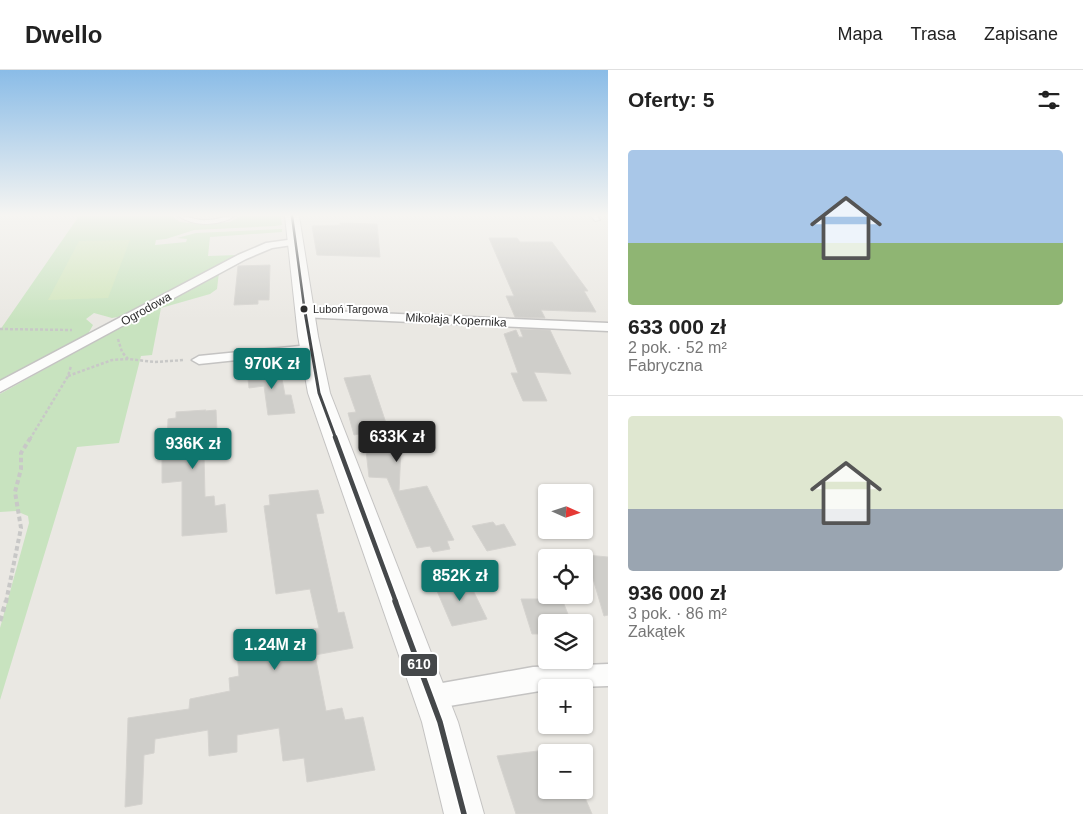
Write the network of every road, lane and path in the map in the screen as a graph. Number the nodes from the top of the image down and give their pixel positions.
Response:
1 (257, 251) edge
2 (296, 251) edge
3 (305, 314) junction
4 (608, 327) edge
5 (0, 329) edge
6 (108, 330) junction
7 (73, 348) junction
8 (310, 349) junction
9 (128, 359) junction
10 (200, 360) joint
11 (68, 376) junction
12 (0, 387) edge
13 (0, 621) edge
14 (608, 675) edge
15 (431, 697) junction
16 (464, 814) edge

1 - 6 street, Ogrodowa
2 - 3 street
3 - 4 street, Mikołaja Kopernika
3 - 8 street
5 - 6 path
6 - 7 street, Ogrodowa
6 - 9 path
7 - 11 path
7 - 12 street, Ogrodowa
8 - 10 street
8 - 15 street
9 - 10 path
9 - 11 path
11 - 13 path
14 - 15 street
15 - 16 street

